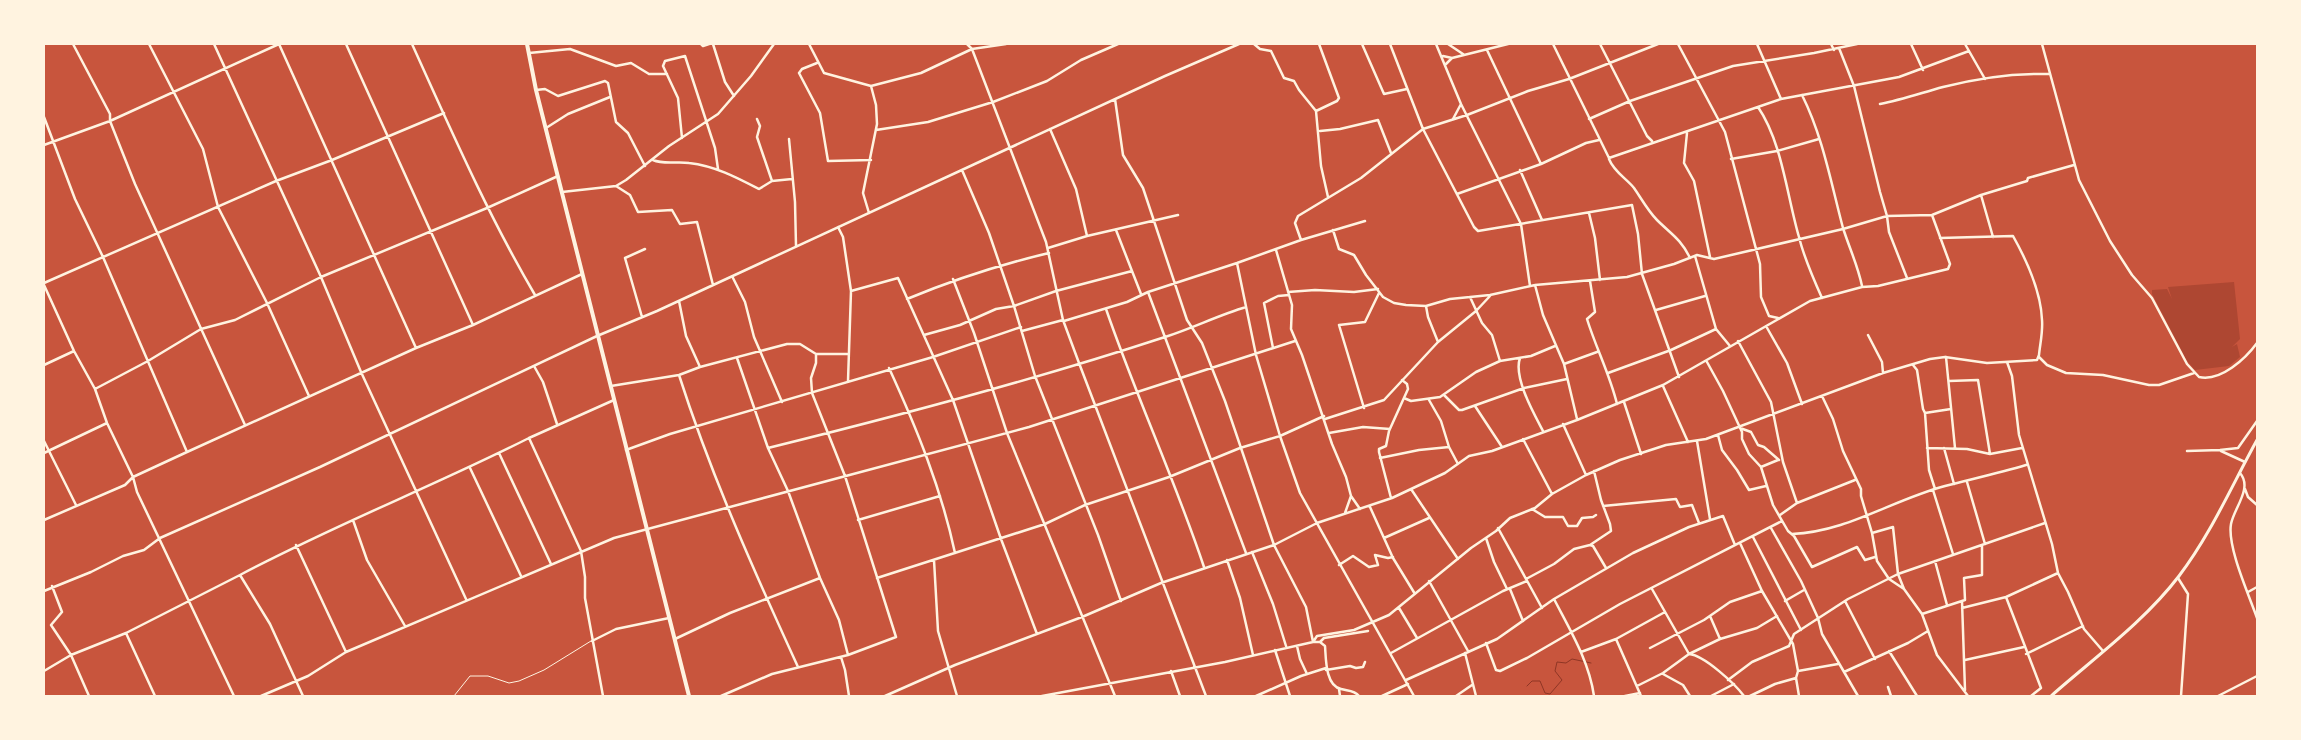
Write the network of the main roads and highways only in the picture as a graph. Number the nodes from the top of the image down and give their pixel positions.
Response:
1 (527, 44) edge
2 (2257, 440) edge
3 (689, 696) edge
4 (2051, 696) edge

1 - 3 highway
2 - 4 main road

